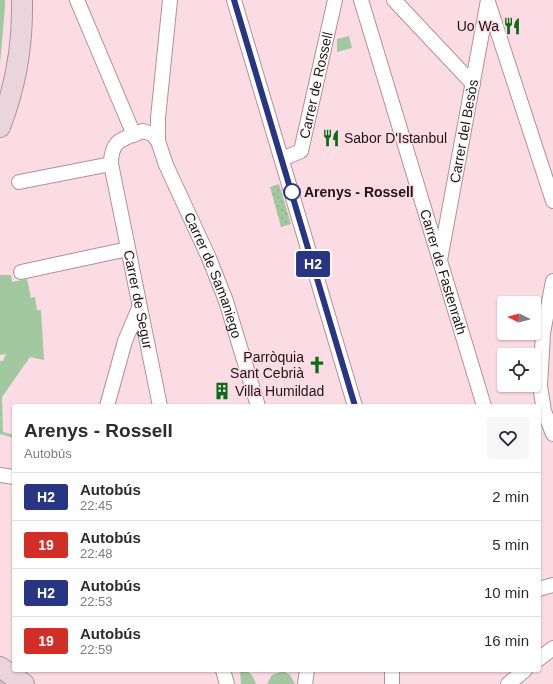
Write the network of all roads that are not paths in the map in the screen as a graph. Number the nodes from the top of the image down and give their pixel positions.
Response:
1 (22, 0) edge
2 (76, 0) edge
3 (170, 0) edge
4 (234, 0) edge
5 (335, 0) edge
6 (361, 0) edge
7 (394, 0) edge
8 (488, 0) edge
9 (472, 84) junction
10 (158, 114) junction
11 (0, 127) edge
12 (131, 127) junction
13 (158, 141) junction
14 (282, 159) junction
15 (106, 165) junction
16 (19, 182) dead end
17 (553, 201) edge
18 (128, 249) junction
19 (440, 262) junction
20 (22, 272) dead end
21 (553, 281) edge
22 (139, 308) junction
23 (108, 404) edge
24 (160, 404) edge
25 (257, 404) edge
26 (354, 404) edge
27 (483, 404) edge
28 (553, 434) edge
29 (0, 475) edge
30 (12, 477) edge
31 (553, 585) edge
32 (541, 588) edge
33 (553, 648) edge
34 (541, 657) edge
35 (0, 667) edge
36 (224, 672) edge
37 (307, 672) edge
38 (392, 672) edge
39 (523, 672) edge
40 (24, 684) edge
41 (227, 684) edge
42 (304, 684) edge
43 (392, 684) edge
44 (508, 684) edge

1 - 11 street
2 - 12 street
3 - 10 street, Carrer de Samaniego
4 - 14 street
5 - 14 street, Carrer de Rossell
6 - 19 street, Carrer de Fastenrath
7 - 9 street
8 - 9 street, Carrer del Besòs
8 - 17 street
9 - 19 street, Carrer del Besòs
10 - 12 street
10 - 13 street, Carrer de Samaniego
12 - 13 street
12 - 15 street
13 - 25 street, Carrer de Samaniego
14 - 26 street
15 - 16 street
15 - 18 street, Carrer de Segur
18 - 20 street
18 - 22 street, Carrer de Segur
19 - 27 street, Carrer de Fastenrath
21 - 28 street
22 - 23 street
22 - 24 street, Carrer de Segur
29 - 30 street
31 - 32 street
33 - 34 street
35 - 40 street
36 - 41 street
37 - 42 street
38 - 43 street
39 - 44 street

